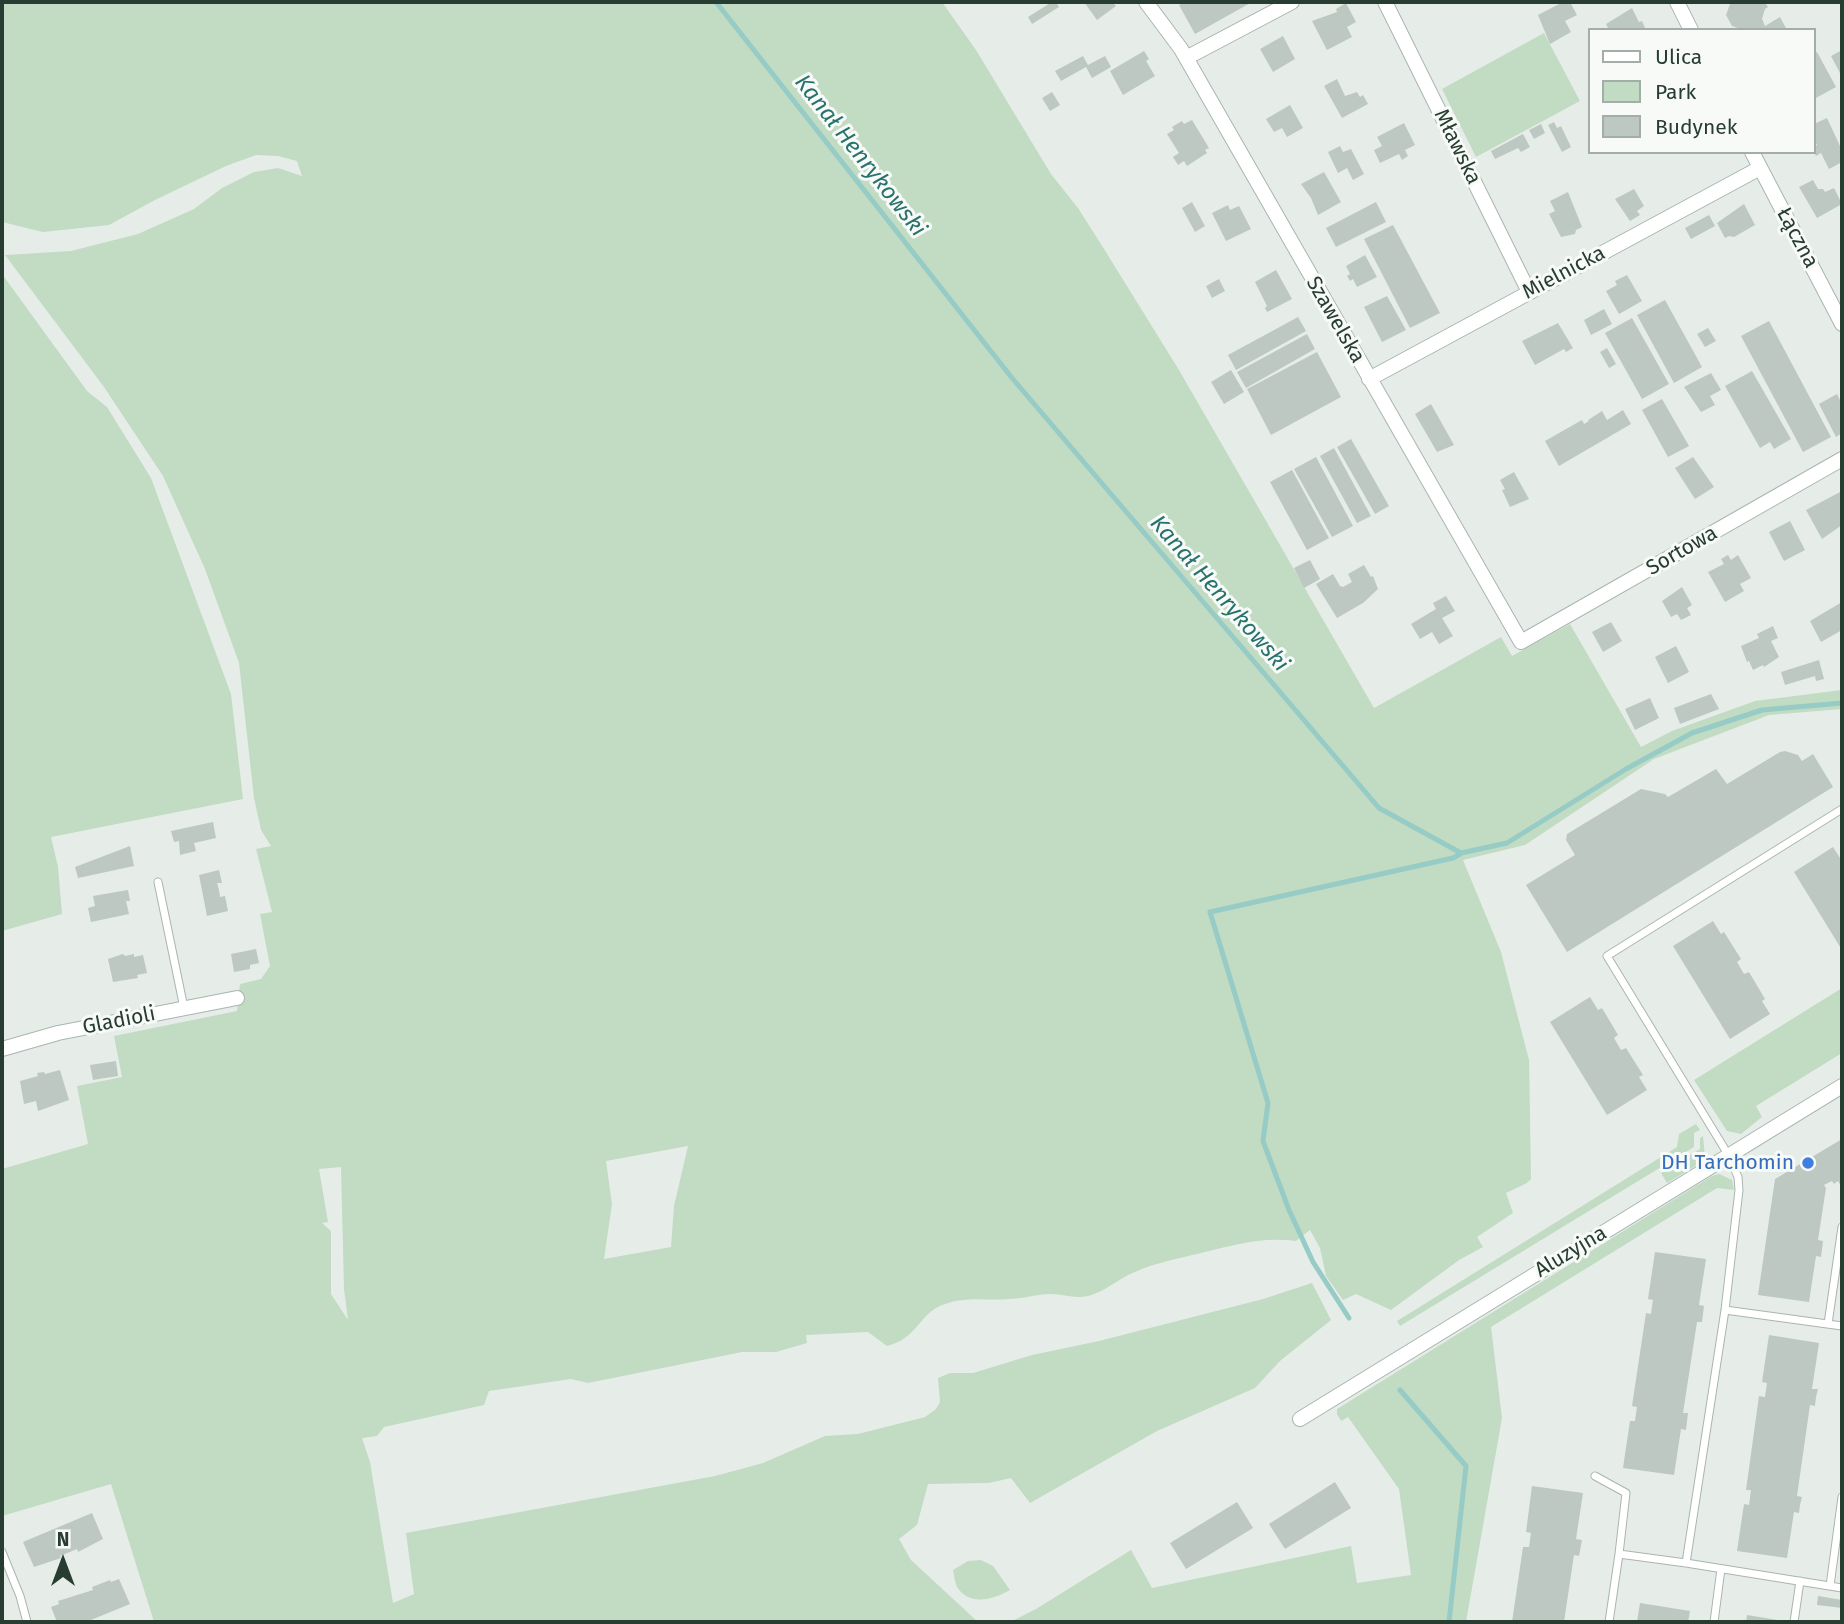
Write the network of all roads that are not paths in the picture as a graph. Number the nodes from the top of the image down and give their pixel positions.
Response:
1 (1146, 2) edge
2 (1292, 2) edge
3 (1385, 2) edge
4 (1677, 2) edge
5 (1690, 28) edge
6 (1186, 58) junction
7 (1753, 154) edge
8 (1760, 168) junction
9 (1529, 292) junction
10 (1837, 300) edge
11 (1842, 324) edge
12 (1369, 380) junction
13 (1842, 460) edge
14 (1521, 642) joint
15 (1842, 809) edge
16 (158, 882) dead end
17 (237, 998) dead end
18 (184, 1008) junction
19 (2, 1049) edge
20 (1842, 1086) edge
21 (1729, 1156) junction
22 (1842, 1227) edge
23 (1725, 1310) junction
24 (1828, 1324) junction
25 (1842, 1326) edge
26 (1300, 1419) dead end
27 (1595, 1476) dead end
28 (1842, 1497) edge
29 (2, 1552) edge
30 (1619, 1554) junction
31 (1686, 1563) junction
32 (1721, 1569) junction
33 (1800, 1581) junction
34 (1830, 1586) junction
35 (1842, 1588) edge
36 (27, 1622) edge
37 (1609, 1622) edge
38 (1714, 1622) edge
39 (1794, 1622) edge

1 - 6 street, Szawelska
2 - 6 street
3 - 9 street, Mławska
4 - 5 street
6 - 12 street, Szawelska
7 - 8 street, Łączna
8 - 9 street, Mielnicka
8 - 10 street, Łączna
9 - 12 street, Mielnicka
10 - 11 street, Łączna
12 - 14 street, Szawelska
13 - 14 street, Sortowa
15 - 21 lane
16 - 18 lane
17 - 18 street, Gladioli
18 - 19 street, Gladioli
20 - 21 street, Aluzyjna
21 - 23 lane
21 - 26 street, Aluzyjna
22 - 24 lane
23 - 24 lane
23 - 31 lane
24 - 25 lane
27 - 30 lane
28 - 34 lane
29 - 36 lane
30 - 31 lane
30 - 37 lane
31 - 32 lane
32 - 33 lane
32 - 38 lane
33 - 34 lane
33 - 39 lane
34 - 35 lane

